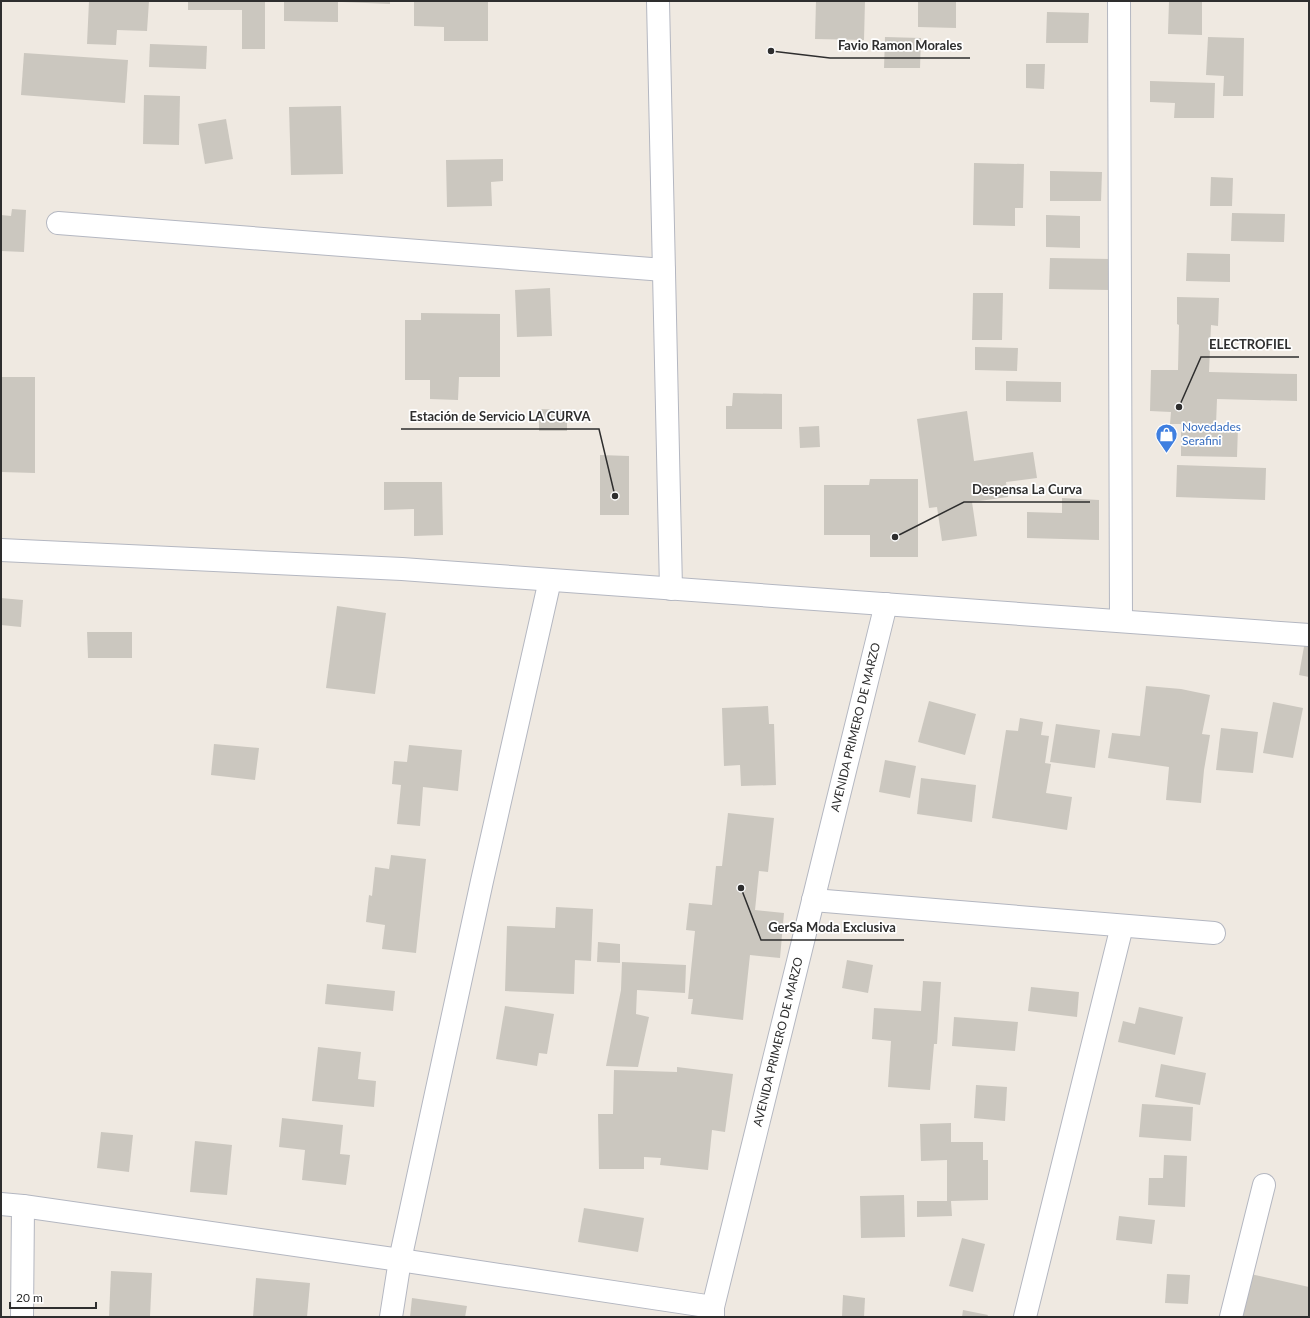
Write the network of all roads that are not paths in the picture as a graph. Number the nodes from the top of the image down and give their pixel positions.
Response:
1 (658, 1) edge
2 (1119, 1) edge
3 (58, 223) dead end
4 (664, 270) junction
5 (1, 550) edge
6 (550, 580) junction
7 (671, 588) junction
8 (886, 604) junction
9 (1121, 621) junction
10 (1306, 633) edge
11 (813, 900) junction
12 (1122, 926) junction
13 (1214, 933) dead end
14 (1264, 1185) dead end
15 (1, 1204) edge
16 (23, 1206) junction
17 (400, 1260) junction
18 (713, 1312) edge
19 (22, 1317) edge
20 (392, 1317) edge
21 (1025, 1317) edge
22 (1231, 1317) edge

1 - 4 street
2 - 9 street
3 - 4 street
4 - 7 street
5 - 6 street
6 - 7 street
6 - 17 street
7 - 8 street
8 - 9 street
8 - 11 street, AVENIDA PRIMERO DE MARZO
9 - 10 street
11 - 12 street
11 - 18 street, AVENIDA PRIMERO DE MARZO
12 - 13 street
12 - 21 street
14 - 22 street
15 - 16 street
16 - 17 street
16 - 19 street
17 - 18 street
17 - 20 street

